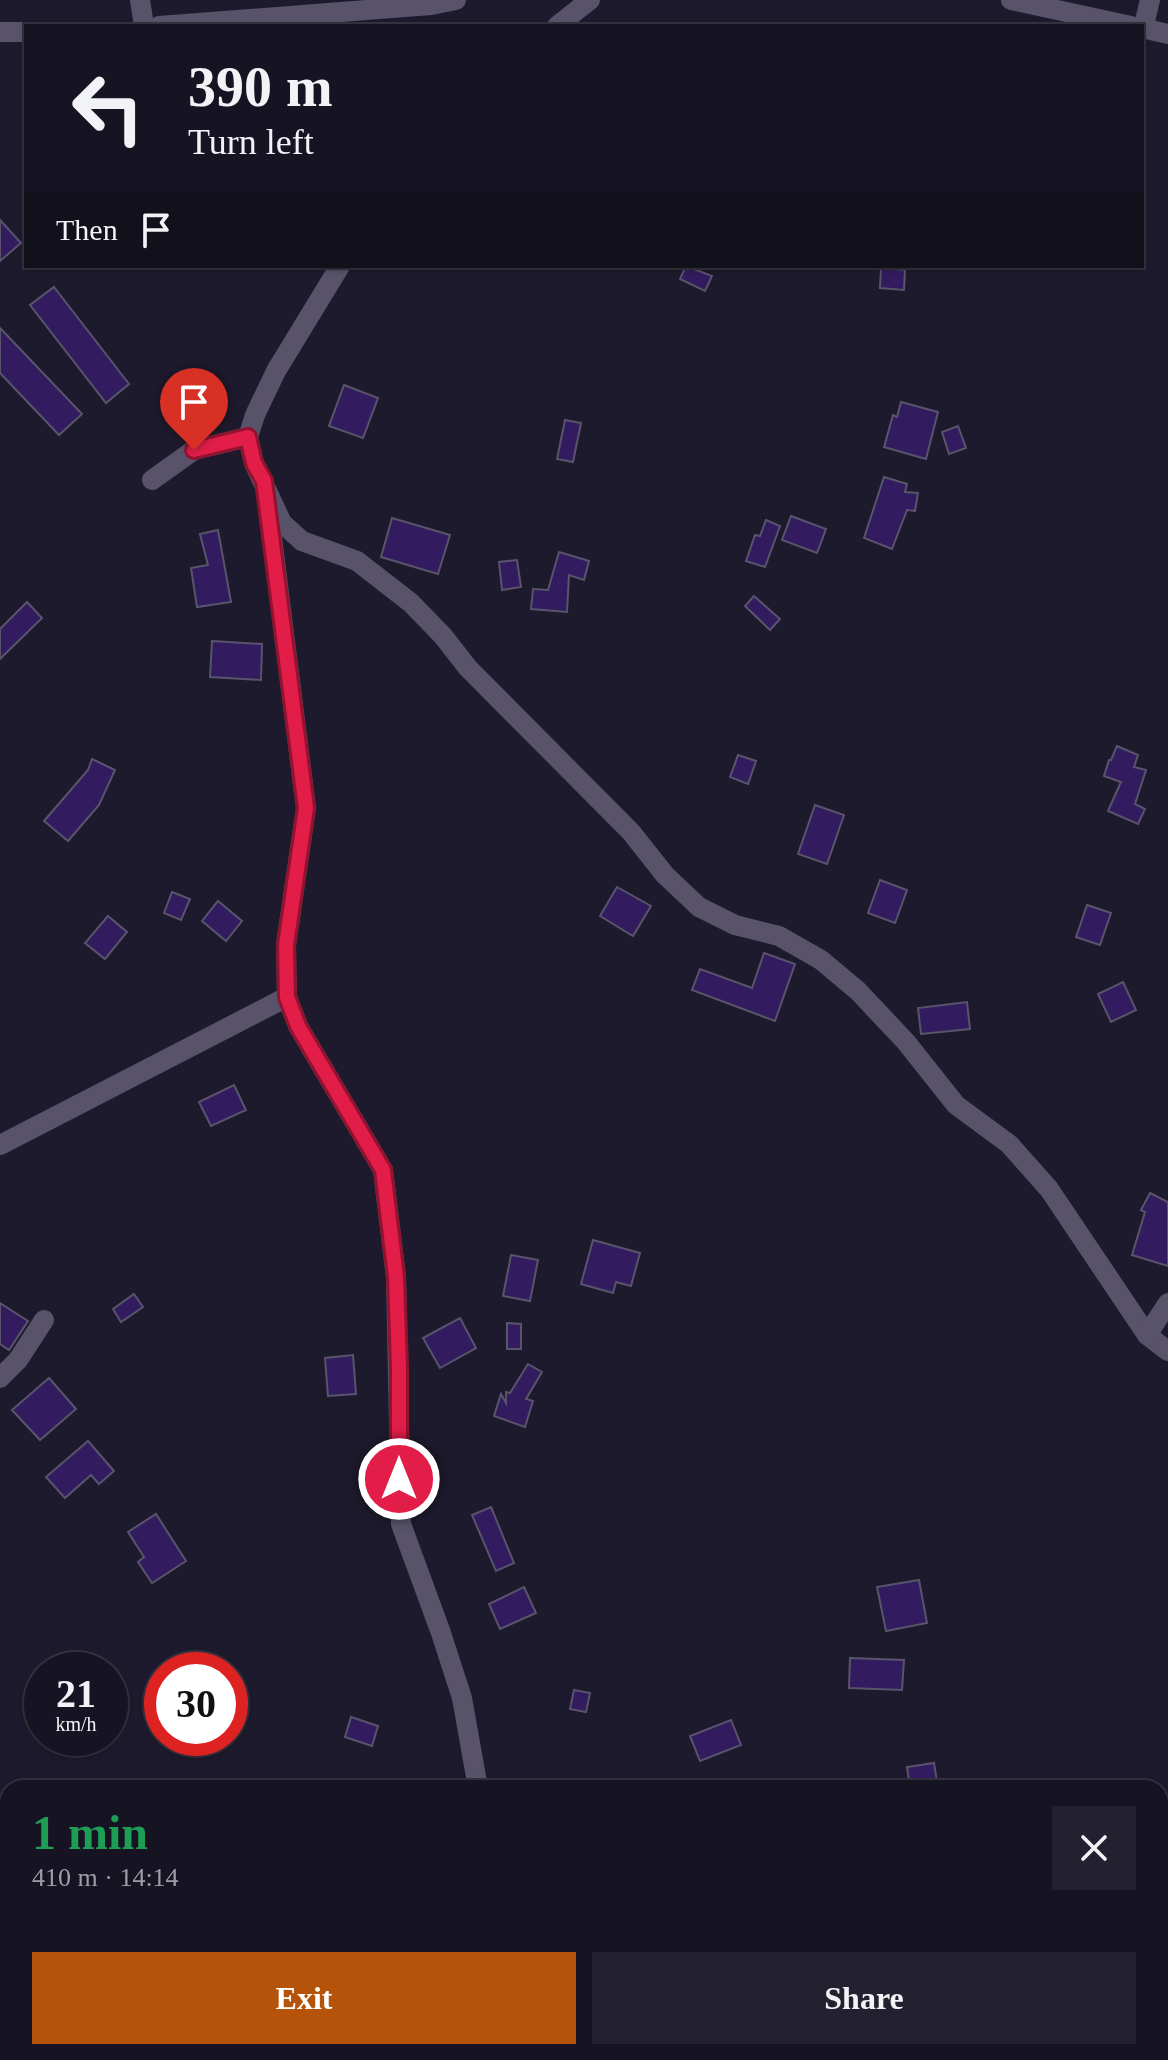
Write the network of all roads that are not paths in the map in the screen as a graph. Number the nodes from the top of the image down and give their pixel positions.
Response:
1 (140, 0) edge
2 (456, 0) edge
3 (590, 0) edge
4 (1011, 0) edge
5 (1150, 0) edge
6 (144, 24) edge
7 (185, 24) edge
8 (560, 24) edge
9 (1121, 24) edge
10 (1141, 24) edge
11 (1144, 29) edge
12 (0, 32) edge
13 (24, 32) edge
14 (1168, 34) edge
15 (339, 268) edge
16 (248, 437) junction
17 (152, 480) dead end
18 (264, 481) junction
19 (287, 997) junction
20 (0, 1145) edge
21 (1168, 1303) edge
22 (44, 1320) dead end
23 (1147, 1335) junction
24 (1168, 1351) edge
25 (0, 1378) edge
26 (477, 1780) edge

1 - 6 street
2 - 7 street
3 - 8 street
4 - 9 street
5 - 10 street
11 - 14 street
12 - 13 street
15 - 16 street
16 - 17 street
16 - 18 street
18 - 19 street
18 - 23 street
19 - 20 street
19 - 26 street
21 - 23 street
22 - 25 street
23 - 24 street

